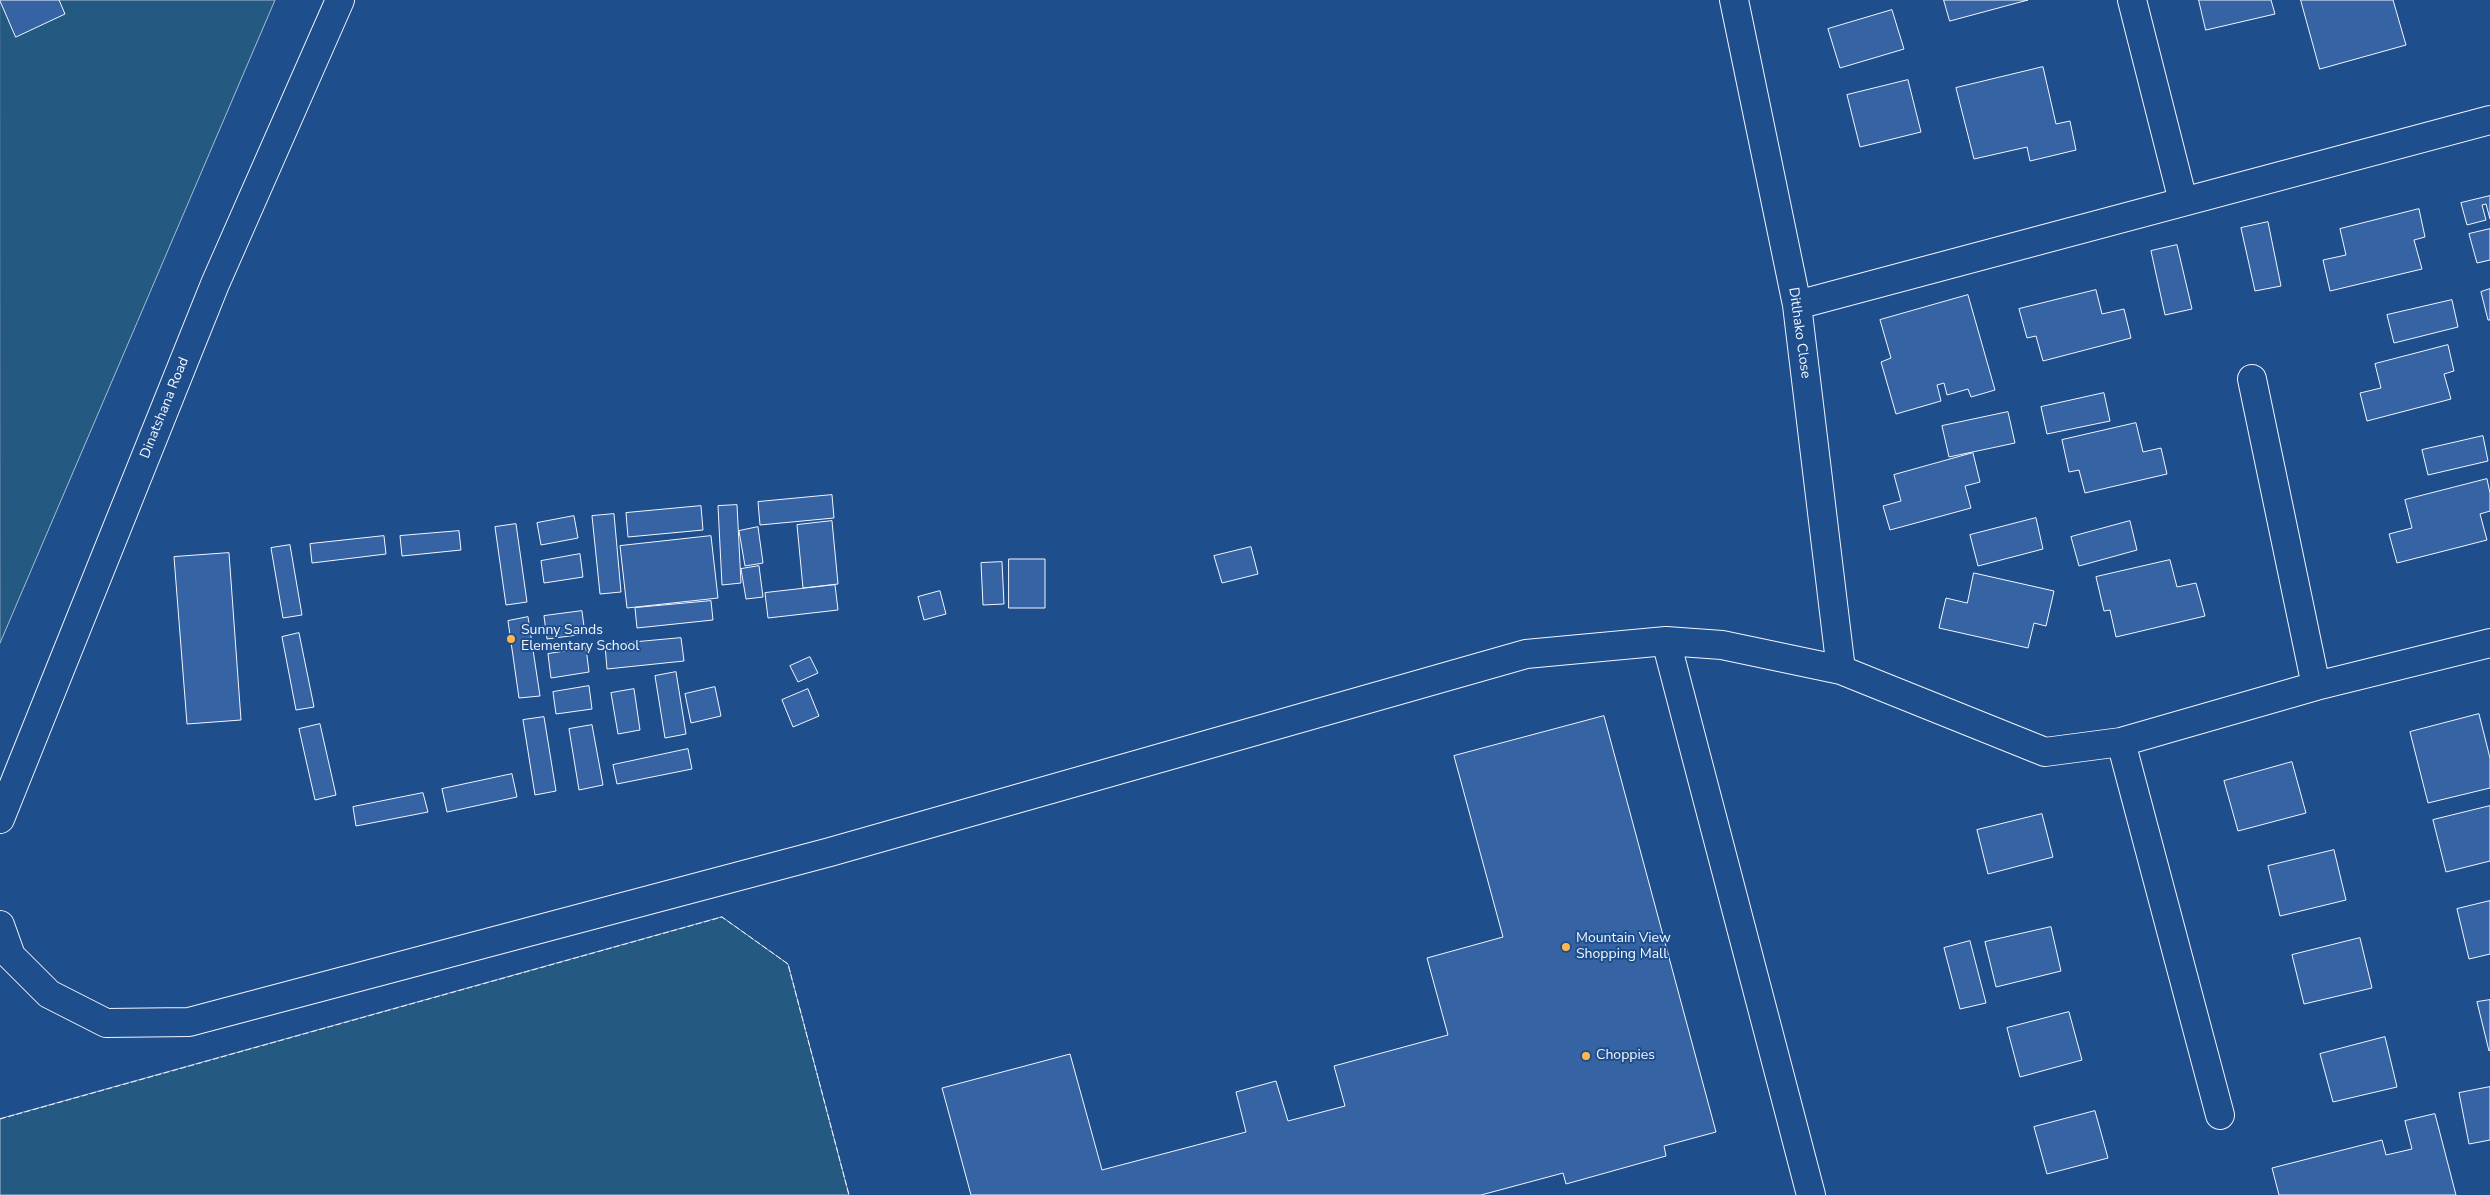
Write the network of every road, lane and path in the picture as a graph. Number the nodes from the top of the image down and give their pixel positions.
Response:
1 (340, 0) edge
2 (1734, 0) edge
3 (2132, 0) edge
4 (2490, 120) edge
5 (2183, 201) junction
6 (1797, 305) junction
7 (2252, 379) dead end
8 (1666, 641) junction
9 (2490, 643) edge
10 (1841, 670) junction
11 (2316, 686) junction
12 (2121, 742) junction
13 (0, 820) edge
14 (0, 925) edge
15 (2220, 1116) dead end
16 (1811, 1195) edge

1 - 13 street, Dinatshana Road
2 - 6 street, Ditlhako Close
3 - 5 street
4 - 5 street
5 - 6 street
6 - 10 street, Ditlhako Close
7 - 11 street
8 - 10 street
8 - 14 street
8 - 16 street
9 - 11 street
10 - 12 street
11 - 12 street
12 - 15 street

